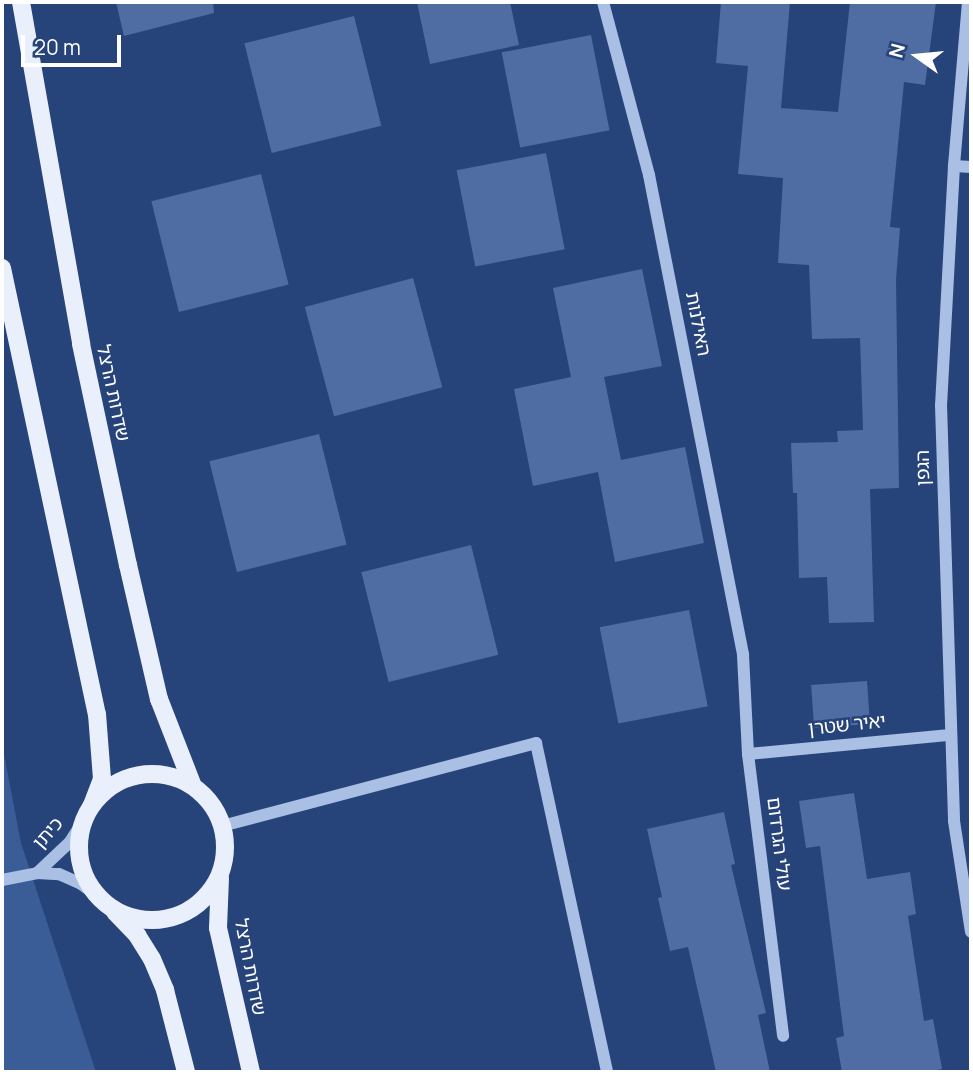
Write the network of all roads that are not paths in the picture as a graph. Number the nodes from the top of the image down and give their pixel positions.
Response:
1 (21, 2) edge
2 (603, 2) edge
3 (968, 2) edge
4 (954, 166) junction
5 (971, 167) edge
6 (2, 268) edge
7 (743, 656) joint
8 (950, 734) junction
9 (748, 754) junction
10 (193, 786) junction
11 (89, 810) junction
12 (222, 826) junction
13 (222, 868) junction
14 (37, 873) junction
15 (2, 880) edge
16 (104, 902) junction
17 (971, 932) edge
18 (783, 1036) dead end
19 (186, 1072) edge
20 (251, 1072) edge
21 (607, 1072) edge

1 - 10 main road, שדרות הרצל
2 - 7 street, האילנות
3 - 4 street, הגפן
4 - 5 street
4 - 8 street, הגפן
6 - 11 main road
7 - 9 street, עולי הגרדום
8 - 9 street, יאיר שטרן
8 - 17 street, הגפן
9 - 18 street, עולי הגרדום
10 - 11 main road
10 - 12 main road
11 - 14 street, כיתן
11 - 16 main road
12 - 13 main road
12 - 21 street
13 - 16 main road
13 - 20 main road, שדרות הרצל
14 - 15 street, כיתן
14 - 16 street, כיתן
16 - 19 main road

